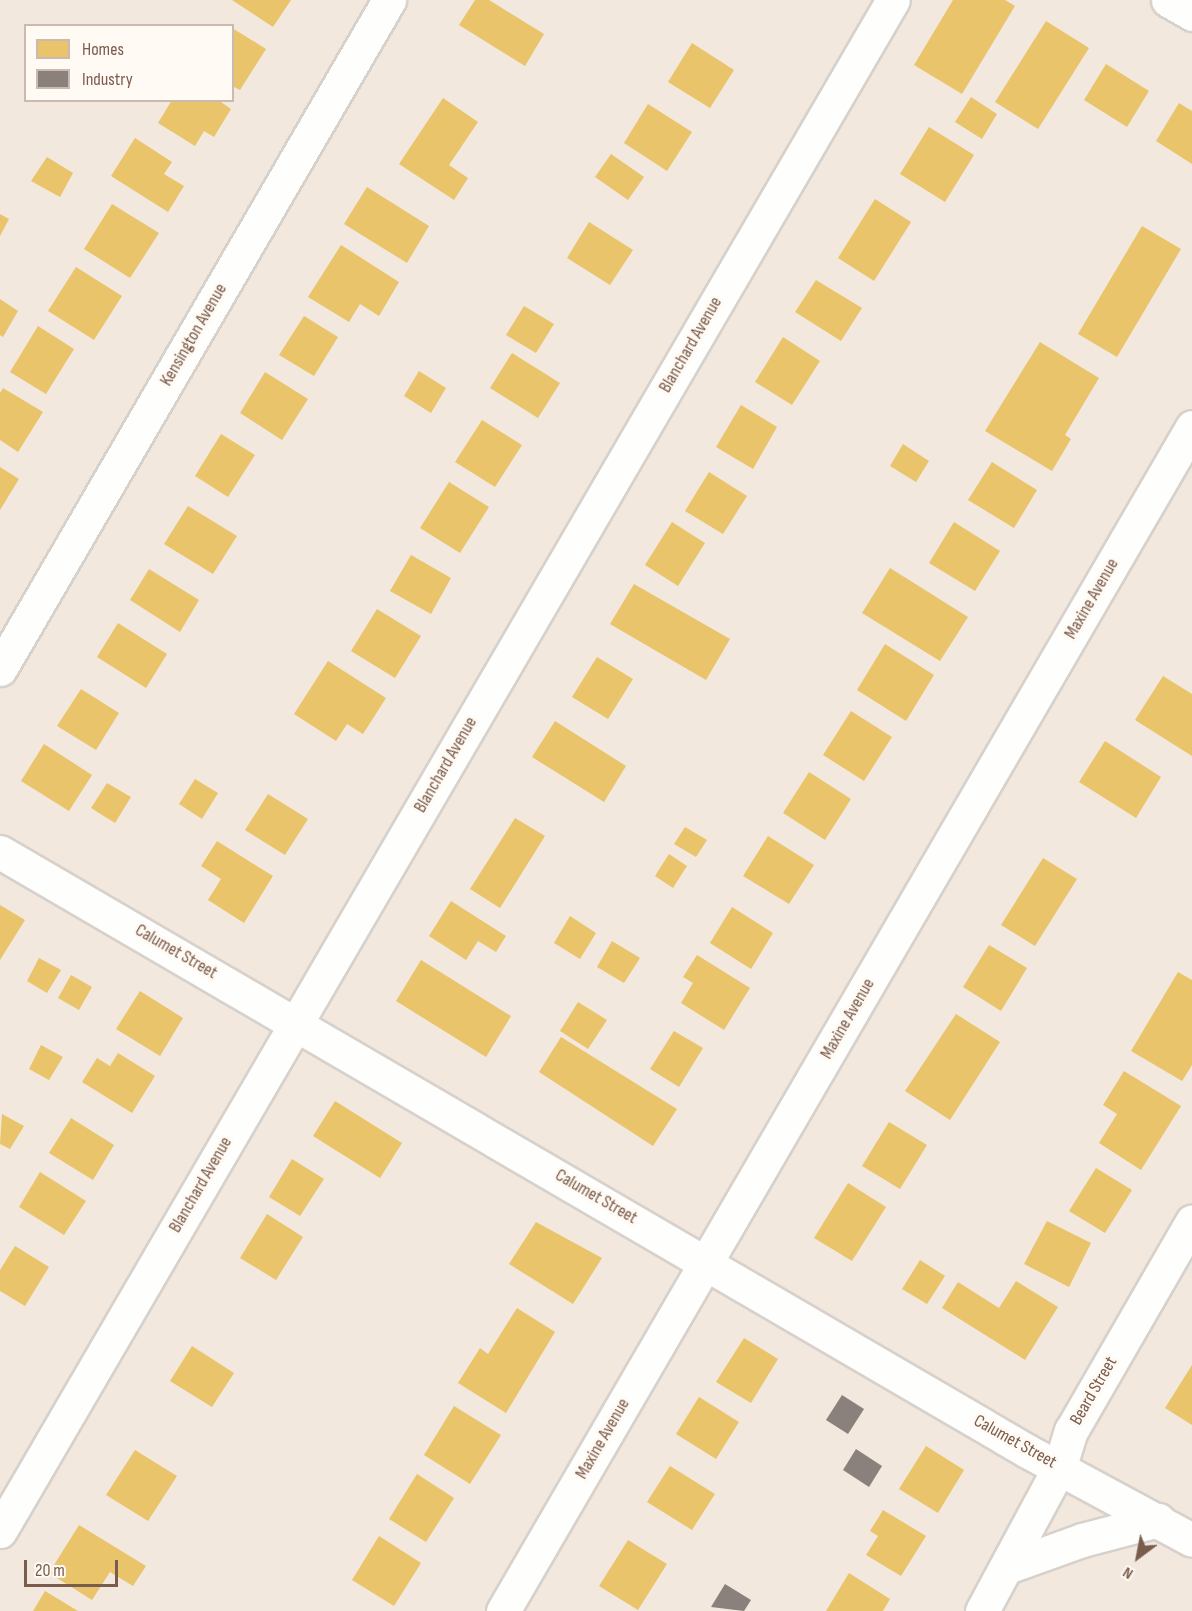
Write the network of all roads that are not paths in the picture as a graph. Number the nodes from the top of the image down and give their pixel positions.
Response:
1 (389, 0) edge
2 (893, 0) edge
3 (1168, 0) edge
4 (1192, 14) edge
5 (1192, 427) edge
6 (0, 669) edge
7 (0, 852) edge
8 (296, 1021) junction
9 (1192, 1221) edge
10 (707, 1262) junction
11 (1060, 1466) junction
12 (1158, 1520) junction
13 (0, 1531) edge
14 (1192, 1540) edge
15 (1007, 1567) junction
16 (503, 1611) edge
17 (982, 1611) edge

1 - 6 street, Kensington Avenue
2 - 8 street, Blanchard Avenue
3 - 4 street
5 - 10 street, Maxine Avenue
7 - 8 street, Calumet Street
8 - 10 street, Calumet Street
8 - 13 street, Blanchard Avenue
9 - 11 street, Beard Street
10 - 11 street, Calumet Street
10 - 16 street, Maxine Avenue
11 - 12 street, Calumet Street
11 - 15 street, Beard Street
12 - 14 street, Calumet Street
12 - 15 street
15 - 17 street, Beard Street

